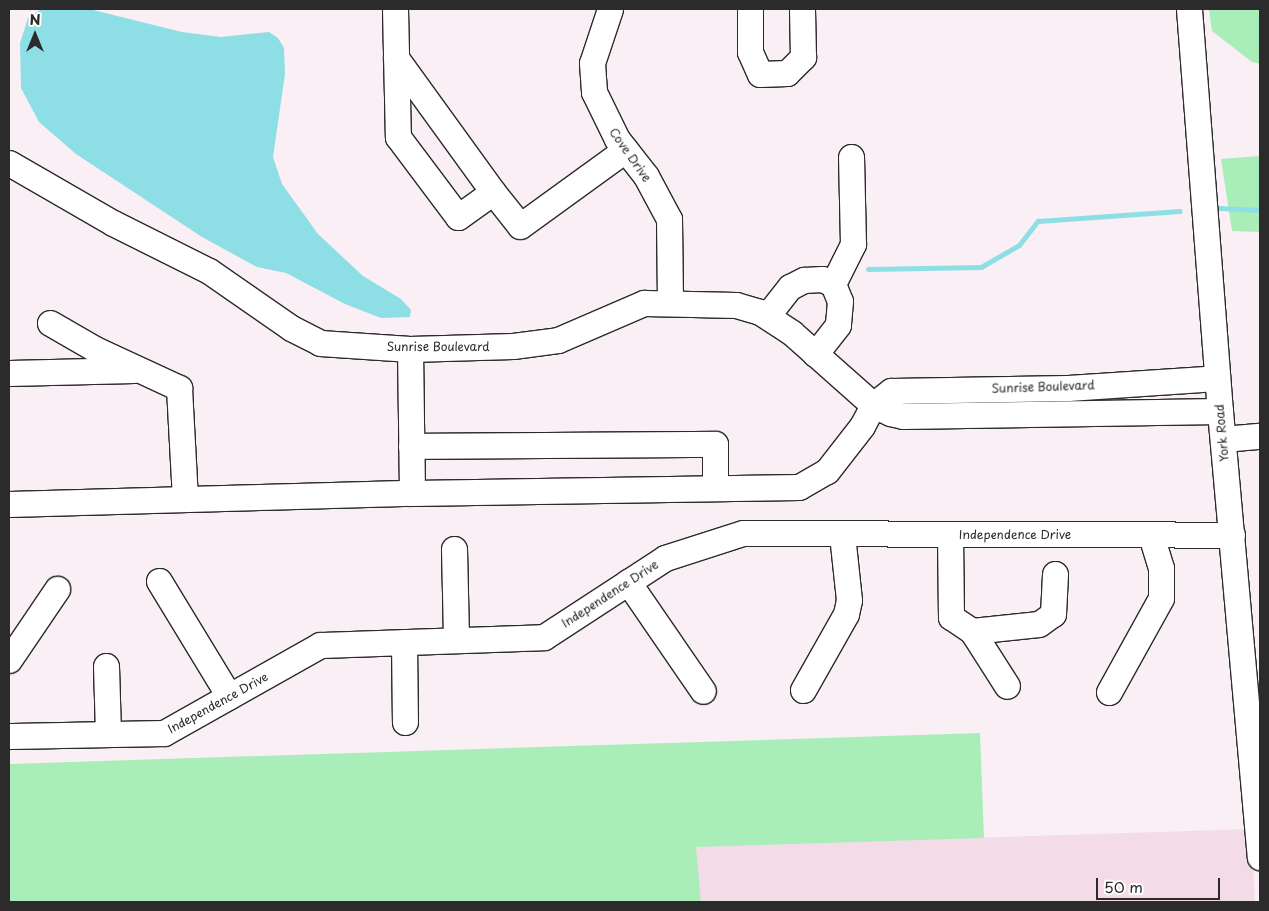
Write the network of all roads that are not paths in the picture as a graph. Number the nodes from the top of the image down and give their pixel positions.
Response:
1 (395, 9) edge
2 (610, 9) edge
3 (750, 9) edge
4 (802, 9) edge
5 (1189, 9) edge
6 (396, 58) junction
7 (625, 150) junction
8 (851, 157) dead end
9 (9, 163) edge
10 (493, 192) junction
11 (833, 284) junction
12 (670, 303) junction
13 (767, 316) junction
14 (50, 323) dead end
15 (410, 349) junction
16 (815, 354) junction
17 (138, 369) junction
18 (9, 373) edge
19 (1217, 378) junction
20 (873, 405) junction
21 (1220, 411) junction
22 (1260, 436) edge
23 (1223, 439) junction
24 (412, 446) junction
25 (715, 488) junction
26 (412, 493) junction
27 (185, 499) junction
28 (9, 504) edge
29 (842, 535) junction
30 (950, 535) junction
31 (1151, 535) junction
32 (1232, 535) junction
33 (454, 549) dead end
34 (1055, 574) dead end
35 (159, 581) dead end
36 (628, 582) junction
37 (57, 588) dead end
38 (972, 631) junction
39 (456, 640) junction
40 (404, 642) junction
41 (9, 660) edge
42 (106, 666) dead end
43 (1007, 686) dead end
44 (803, 690) dead end
45 (703, 691) dead end
46 (1109, 692) dead end
47 (229, 696) junction
48 (405, 722) dead end
49 (108, 734) junction
50 (9, 736) edge
51 (1259, 829) edge
52 (1260, 857) edge

1 - 6 street
2 - 7 street, Cove Drive
3 - 4 street
5 - 19 street, York Road
6 - 10 street
6 - 10 street
7 - 10 street
7 - 12 street, Cove Drive
8 - 11 street
9 - 15 street, Sunrise Boulevard
11 - 13 street
11 - 16 street
12 - 13 street, Sunrise Boulevard
12 - 15 street, Sunrise Boulevard
13 - 16 street, Sunrise Boulevard
14 - 17 street
15 - 24 street
16 - 20 street, Sunrise Boulevard
17 - 18 street
17 - 27 street
19 - 20 street, Sunrise Boulevard
19 - 21 street, York Road
20 - 21 street, Sunrise Boulevard
20 - 25 street, Sunrise Boulevard
21 - 23 street, York Road
22 - 23 street
23 - 32 street, York Road
24 - 25 street
24 - 26 street
25 - 26 street, Sunrise Boulevard
26 - 27 street, Sunrise Boulevard
27 - 28 street, Sunrise Boulevard
29 - 30 street, Independence Drive
29 - 36 street, Independence Drive
29 - 44 street
30 - 31 street, Independence Drive
30 - 38 street
31 - 32 street, Independence Drive
31 - 46 street
32 - 51 street, York Road
33 - 39 street
34 - 38 street
35 - 47 street
36 - 39 street, Independence Drive
36 - 45 street
37 - 41 street
38 - 43 street
39 - 40 street, Independence Drive
40 - 47 street, Independence Drive
40 - 48 street
42 - 49 street
47 - 49 street, Independence Drive
49 - 50 street, Independence Drive
51 - 52 street, York Road

